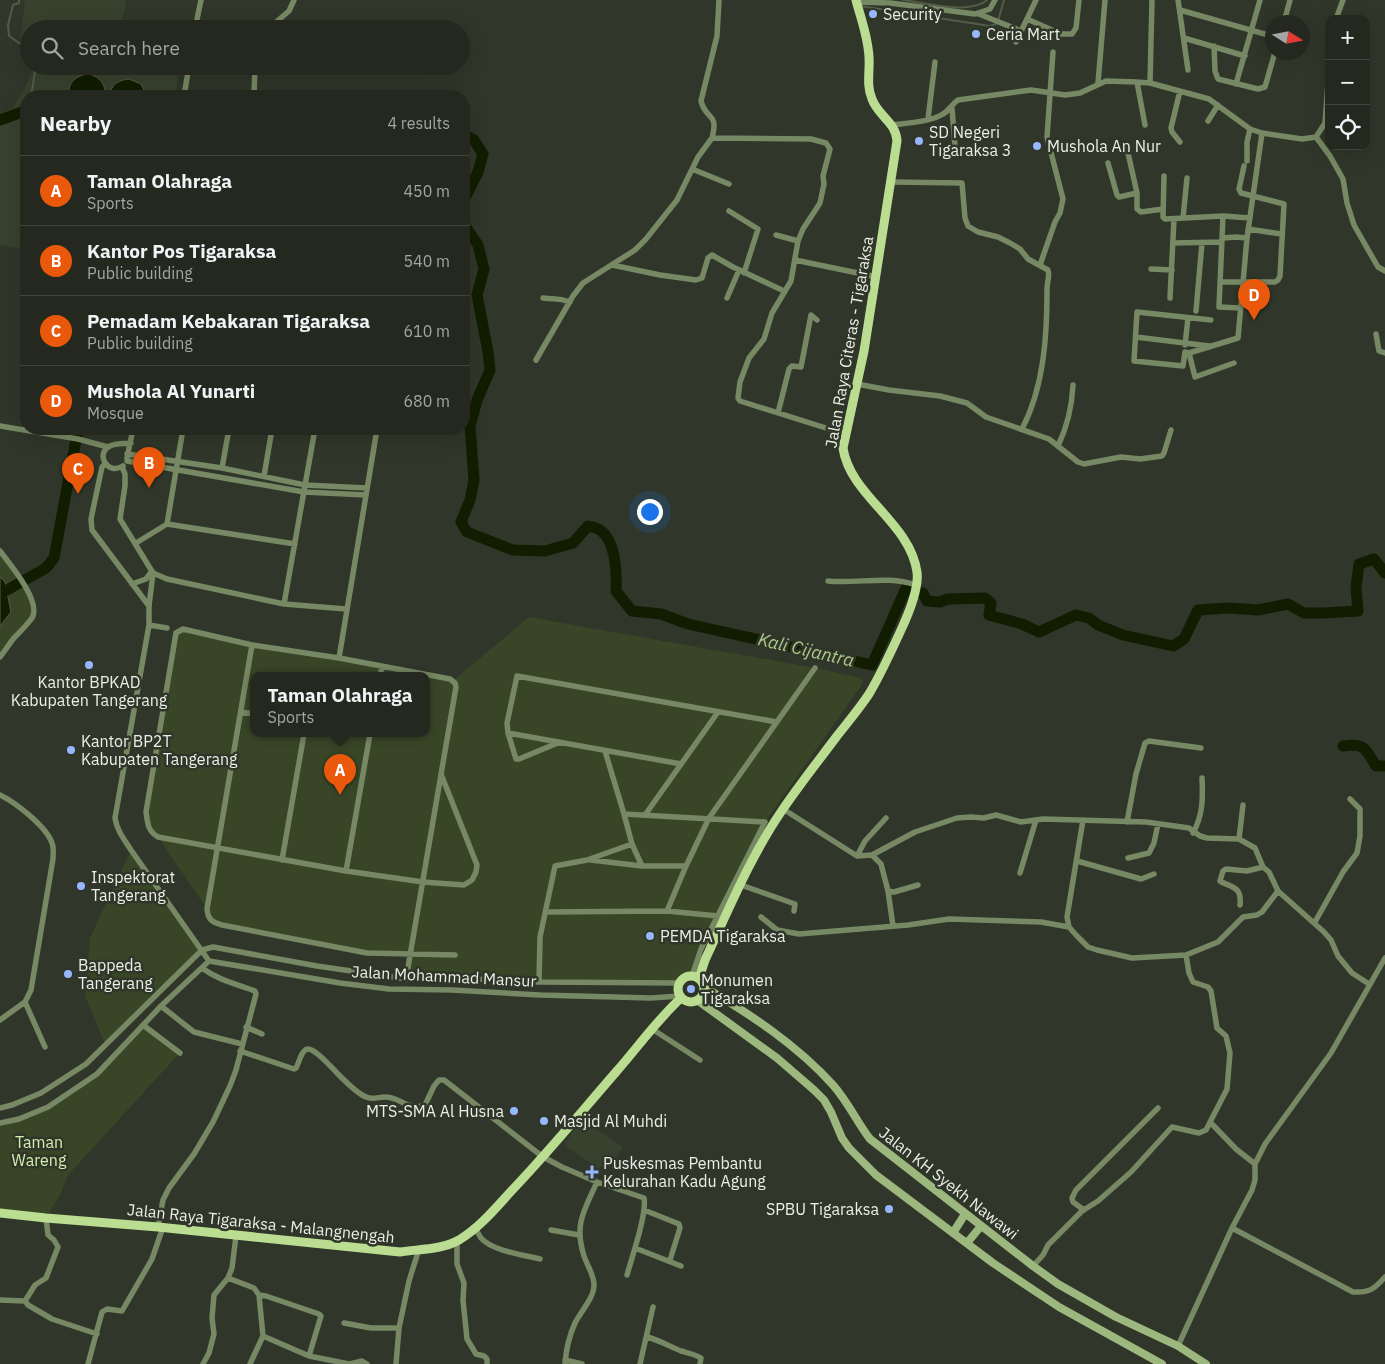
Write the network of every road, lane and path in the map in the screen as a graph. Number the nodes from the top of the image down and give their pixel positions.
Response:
1 (201, 0) edge
2 (294, 0) edge
3 (719, 0) edge
4 (995, 0) edge
5 (1036, 0) edge
6 (1079, 0) edge
7 (1104, 0) edge
8 (1152, 0) edge
9 (1178, 0) edge
10 (1290, 0) edge
11 (1343, 0) edge
12 (857, 1) edge
13 (1258, 1) edge
14 (1180, 10) junction
15 (978, 13) junction
16 (1286, 15) edge
17 (1337, 15) edge
18 (1027, 18) junction
19 (198, 20) edge
20 (278, 20) edge
21 (1252, 30) junction
22 (1021, 31) junction
23 (1265, 34) edge
24 (1184, 38) junction
25 (1016, 42) dead end
26 (1214, 46) junction
27 (1053, 52) dead end
28 (1245, 56) junction
29 (1273, 60) edge
30 (934, 62) dead end
31 (1188, 70) dead end
32 (188, 75) edge
33 (255, 75) edge
34 (1137, 82) junction
35 (1098, 83) junction
36 (1150, 84) junction
37 (1236, 84) junction
38 (185, 90) edge
39 (254, 90) edge
40 (1180, 91) junction
41 (1049, 92) junction
42 (1218, 105) junction
43 (1326, 105) edge
44 (952, 108) junction
45 (928, 119) junction
46 (1208, 121) dead end
47 (892, 125) junction
48 (1145, 125) dead end
49 (1250, 129) junction
50 (1262, 133) junction
51 (1316, 137) junction
52 (712, 138) junction
53 (1180, 142) dead end
54 (955, 147) dead end
55 (1128, 153) dead end
56 (1108, 163) dead end
57 (692, 169) junction
58 (1164, 176) dead end
59 (1187, 178) dead end
60 (891, 182) junction
61 (729, 184) dead end
62 (1137, 193) junction
63 (1253, 197) junction
64 (1163, 209) junction
65 (729, 211) dead end
66 (1223, 216) junction
67 (1184, 218) junction
68 (1250, 218) junction
69 (1174, 219) junction
70 (1248, 229) junction
71 (1281, 234) junction
72 (776, 235) dead end
73 (1247, 238) junction
74 (1223, 240) junction
75 (798, 241) junction
76 (1173, 243) junction
77 (1202, 243) junction
78 (795, 260) junction
79 (612, 265) junction
80 (1040, 265) junction
81 (1151, 269) dead end
82 (1172, 270) junction
83 (1385, 271) edge
84 (742, 272) junction
85 (876, 277) junction
86 (1242, 281) junction
87 (1221, 282) junction
88 (784, 291) junction
89 (543, 298) dead end
90 (727, 298) dead end
91 (1170, 298) dead end
92 (570, 302) junction
93 (1240, 308) junction
94 (1196, 311) dead end
95 (1188, 318) junction
96 (817, 320) dead end
97 (1212, 320) dead end
98 (1376, 334) dead end
99 (1136, 337) junction
100 (1186, 343) junction
101 (1211, 346) junction
102 (1187, 352) junction
103 (1385, 353) edge
104 (536, 360) dead end
105 (1234, 363) dead end
106 (1184, 366) junction
107 (1193, 368) junction
108 (857, 384) junction
109 (1073, 385) dead end
110 (778, 413) junction
111 (0, 426) edge
112 (1022, 428) junction
113 (20, 429) edge
114 (1171, 430) dead end
115 (845, 434) junction
116 (52, 435) edge
117 (132, 435) edge
118 (182, 435) edge
119 (228, 435) edge
120 (271, 435) edge
121 (314, 435) edge
122 (376, 435) edge
123 (131, 443) junction
124 (1058, 446) junction
125 (108, 447) junction
126 (128, 454) junction
127 (127, 461) junction
128 (178, 461) junction
129 (105, 464) junction
130 (122, 467) junction
131 (222, 468) junction
132 (176, 469) junction
133 (264, 476) junction
134 (305, 485) junction
135 (367, 488) junction
136 (304, 492) junction
137 (366, 495) junction
138 (167, 524) junction
139 (136, 542) junction
140 (295, 544) junction
141 (0, 551) edge
142 (152, 572) junction
143 (828, 581) dead end
144 (132, 584) junction
145 (916, 585) junction
146 (284, 604) junction
147 (149, 606) junction
148 (346, 608) junction
149 (149, 624) junction
150 (167, 628) dead end
151 (252, 645) junction
152 (0, 657) edge
153 (339, 658) junction
154 (382, 667) junction
155 (815, 668) dead end
156 (381, 672) edge
157 (410, 672) edge
158 (430, 675) edge
159 (240, 712) junction
160 (718, 712) junction
161 (250, 713) edge
162 (777, 722) junction
163 (508, 733) junction
164 (303, 737) edge
165 (369, 737) edge
166 (560, 742) junction
167 (1201, 748) dead end
168 (605, 751) junction
169 (681, 764) junction
170 (441, 774) junction
171 (1202, 778) dead end
172 (0, 795) edge
173 (1350, 799) dead end
174 (1243, 805) dead end
175 (783, 809) junction
176 (624, 814) junction
177 (645, 815) junction
178 (709, 818) junction
179 (886, 818) dead end
180 (1036, 820) junction
181 (1083, 820) junction
182 (1127, 822) junction
183 (1158, 824) junction
184 (1194, 833) junction
185 (1239, 840) junction
186 (632, 844) junction
187 (218, 848) junction
188 (872, 855) junction
189 (857, 856) junction
190 (1128, 858) dead end
191 (282, 860) junction
192 (588, 860) junction
193 (1076, 861) junction
194 (642, 866) junction
195 (686, 866) junction
196 (1263, 867) junction
197 (346, 871) junction
198 (1020, 873) dead end
199 (1154, 874) dead end
200 (423, 882) junction
201 (741, 885) junction
202 (918, 885) dead end
203 (888, 891) junction
204 (1278, 891) junction
205 (1240, 905) dead end
206 (667, 911) junction
207 (794, 911) dead end
208 (546, 912) junction
209 (718, 916) junction
210 (761, 917) dead end
211 (1315, 922) junction
212 (893, 926) junction
213 (1069, 927) junction
214 (202, 950) junction
215 (410, 955) junction
216 (455, 955) dead end
217 (1186, 956) junction
218 (1385, 958) edge
219 (209, 961) junction
220 (202, 968) junction
221 (696, 977) junction
222 (406, 979) junction
223 (539, 982) junction
224 (679, 983) junction
225 (1369, 984) junction
226 (704, 987) junction
227 (680, 997) junction
228 (696, 1000) junction
229 (25, 1002) junction
230 (161, 1006) junction
231 (0, 1020) edge
232 (143, 1025) junction
233 (246, 1027) junction
234 (652, 1029) junction
235 (262, 1034) dead end
236 (242, 1044) junction
237 (45, 1047) dead end
238 (240, 1051) junction
239 (180, 1054) dead end
240 (700, 1060) dead end
241 (0, 1108) edge
242 (1158, 1108) dead end
243 (1210, 1122) junction
244 (0, 1123) edge
245 (543, 1157) junction
246 (1255, 1164) junction
247 (597, 1182) junction
248 (644, 1210) junction
249 (1084, 1210) junction
250 (0, 1213) edge
251 (966, 1214) junction
252 (46, 1218) junction
253 (981, 1226) junction
254 (160, 1227) junction
255 (475, 1228) junction
256 (1232, 1228) junction
257 (551, 1230) dead end
258 (953, 1233) junction
259 (236, 1236) junction
260 (579, 1236) junction
261 (457, 1241) junction
262 (967, 1243) junction
263 (635, 1248) junction
264 (419, 1249) junction
265 (540, 1259) dead end
266 (670, 1260) junction
267 (681, 1266) dead end
268 (1033, 1266) junction
269 (627, 1275) dead end
270 (1385, 1277) edge
271 (228, 1278) junction
272 (259, 1295) junction
273 (0, 1300) edge
274 (25, 1301) junction
275 (653, 1307) dead end
276 (344, 1323) dead end
277 (399, 1328) junction
278 (97, 1334) junction
279 (263, 1336) junction
280 (646, 1337) junction
281 (1178, 1346) junction
282 (309, 1356) junction
283 (565, 1362) edge
284 (88, 1364) edge
285 (203, 1364) edge
286 (250, 1364) edge
287 (349, 1364) edge
288 (367, 1364) edge
289 (396, 1364) edge
290 (487, 1364) edge
291 (582, 1364) edge
292 (640, 1364) edge
293 (700, 1364) edge
294 (1162, 1364) edge
295 (1206, 1364) edge

1 - 19 street
2 - 20 street
3 - 52 street
4 - 15 street
5 - 18 street
6 - 18 street
7 - 35 street
8 - 36 street
9 - 14 street
10 - 16 street
11 - 17 street
12 - 15 street
12 - 47 main road
13 - 21 street
14 - 21 street
14 - 24 street
15 - 22 street
18 - 22 street
21 - 23 street
21 - 28 street
22 - 25 street
24 - 26 street
24 - 31 street
26 - 28 street
26 - 37 street
27 - 41 street
28 - 37 street
29 - 37 street
30 - 45 street
32 - 38 street
33 - 39 street
34 - 35 street
34 - 36 street
34 - 48 street
35 - 41 street
36 - 40 street
40 - 42 street
40 - 53 street
41 - 44 street
41 - 80 street
42 - 46 street
42 - 49 street
43 - 51 street
44 - 45 street
44 - 54 street
45 - 47 street
47 - 60 main road, Jalan Raya Citeras - Tigaraksa
49 - 50 street
49 - 63 street
50 - 51 street
50 - 63 street
51 - 83 street
52 - 57 street
52 - 75 street
55 - 62 street
56 - 62 street
57 - 61 street
57 - 79 street
58 - 64 street
59 - 67 street
60 - 80 street
60 - 85 main road, Jalan Raya Citeras - Tigaraksa
62 - 64 street
63 - 68 street
63 - 71 street
64 - 69 street
65 - 84 street
66 - 67 street
66 - 68 street
66 - 74 street
67 - 69 street
68 - 70 street
69 - 76 street
70 - 71 street
70 - 73 street
71 - 86 street
72 - 75 street
73 - 74 street
73 - 86 street
74 - 77 street
74 - 87 street
75 - 78 street
76 - 77 street
76 - 82 street
77 - 94 street
78 - 85 street
78 - 88 street
79 - 84 street
79 - 92 street
80 - 112 street
81 - 82 street
82 - 91 street
84 - 88 street
84 - 90 street
85 - 108 main road, Jalan Raya Citeras - Tigaraksa
86 - 87 street
86 - 93 street
87 - 93 street
88 - 110 street
89 - 92 street
92 - 104 street
93 - 101 street
95 - 97 street
95 - 99 street
95 - 100 street
96 - 110 street
98 - 103 street
99 - 100 street
99 - 106 street
100 - 101 street
100 - 102 street
101 - 102 street
102 - 106 street
102 - 107 street
105 - 107 street
106 - 107 street
108 - 112 street
108 - 115 main road, Jalan Raya Citeras - Tigaraksa
109 - 124 street
110 - 115 street
111 - 113 street
112 - 124 street
114 - 124 street
115 - 145 main road, Jalan Raya Citeras - Tigaraksa
116 - 125 street
117 - 123 street
118 - 128 street
119 - 131 street
120 - 133 street
121 - 134 street
122 - 135 street
123 - 125 street
123 - 126 street
125 - 129 street
126 - 127 street
126 - 128 street
127 - 130 street
127 - 132 street
128 - 131 street
128 - 132 street
129 - 130 street
129 - 144 street
130 - 139 street
131 - 133 street
132 - 136 street
132 - 138 street
133 - 134 street
134 - 135 street
134 - 136 street
135 - 137 street
136 - 137 street
136 - 140 street
137 - 148 street
138 - 139 street
138 - 140 street
139 - 142 street
140 - 146 street
141 - 152 street
142 - 144 street
142 - 146 street
142 - 147 street
143 - 145 street
144 - 147 street
145 - 175 main road, Jalan Raya Citeras - Tigaraksa
146 - 148 street
147 - 149 street
148 - 153 street
149 - 150 street
149 - 214 street
151 - 153 street
151 - 159 street
151 - 187 street
153 - 154 street
154 - 156 street
154 - 157 street
155 - 162 street
158 - 170 street
159 - 161 street
159 - 187 street
160 - 162 street
160 - 163 street
160 - 169 street
162 - 178 street
163 - 166 street
163 - 166 street
164 - 191 street
165 - 197 street
166 - 168 street
167 - 182 street
168 - 169 street
168 - 176 street
169 - 177 street
170 - 200 street
170 - 200 street
171 - 184 street
172 - 229 street
173 - 211 street
174 - 185 street
175 - 189 street
175 - 201 main road, Jalan Raya Citeras - Tigaraksa
176 - 177 street
176 - 186 street
177 - 178 street
178 - 195 street
178 - 209 street
179 - 189 street
180 - 181 street
180 - 188 street
180 - 198 street
181 - 182 street
181 - 193 street
182 - 183 street
183 - 184 street
183 - 190 street
184 - 185 street
185 - 196 street
186 - 192 street
186 - 194 street
187 - 191 street
187 - 215 street
188 - 189 street
188 - 203 street
191 - 197 street
192 - 194 street
192 - 208 street
193 - 199 street
193 - 213 street
194 - 195 street
195 - 206 street
196 - 204 street
196 - 205 street
197 - 200 street
200 - 215 street
201 - 207 street
201 - 221 main road, Jalan Raya Citeras - Tigaraksa
202 - 203 street
203 - 212 street
204 - 211 street
204 - 217 street
206 - 208 street
206 - 209 street
208 - 223 street
209 - 221 street
210 - 212 street
211 - 225 street
212 - 213 street
213 - 217 street
214 - 219 street
214 - 222 street, Jalan Mohammad Mansur
214 - 241 street
215 - 216 street
215 - 222 street
217 - 243 street
218 - 225 street
219 - 220 street
219 - 227 street, Jalan Mohammad Mansur
220 - 230 street
220 - 233 street
221 - 224 main road
221 - 226 main road
222 - 223 street, Jalan Mohammad Mansur
223 - 224 street, Jalan Mohammad Mansur
224 - 227 main road
225 - 246 street
226 - 228 main road
226 - 251 main road, Jalan KH Syekh Nawawi
227 - 228 main road
227 - 234 main road, Jalan Raya Tigaraksa - Malangnengah
228 - 258 main road
229 - 231 street
229 - 237 street
230 - 232 street
230 - 236 street
232 - 239 street
232 - 244 street
233 - 235 street
233 - 236 street
234 - 240 street
234 - 245 main road, Jalan Raya Tigaraksa - Malangnengah
236 - 238 street
238 - 245 street
238 - 254 street
242 - 249 street
243 - 246 street
243 - 249 street
245 - 247 street
245 - 255 main road, Jalan Raya Tigaraksa - Malangnengah
246 - 256 street
247 - 248 street
247 - 260 street
248 - 263 street
248 - 266 street
249 - 268 street
250 - 252 main road, Jalan Raya Tigaraksa - Malangnengah
251 - 253 main road, Jalan KH Syekh Nawawi
251 - 258 main road
252 - 254 main road, Jalan Raya Tigaraksa - Malangnengah
252 - 274 street
253 - 262 main road
253 - 268 main road, Jalan KH Syekh Nawawi
254 - 259 main road, Jalan Raya Tigaraksa - Malangnengah
254 - 278 street
255 - 261 main road, Jalan Raya Tigaraksa - Malangnengah
255 - 265 street
256 - 270 street
256 - 281 street
257 - 260 street
258 - 262 main road
259 - 264 main road, Jalan Raya Tigaraksa - Malangnengah
259 - 271 street
260 - 283 street
261 - 264 main road, Jalan Raya Tigaraksa - Malangnengah
261 - 290 street
262 - 294 main road
263 - 266 street
263 - 269 street
264 - 277 street
266 - 267 street
268 - 281 main road, Jalan KH Syekh Nawawi
271 - 272 street
271 - 285 street
272 - 279 street
272 - 282 street
273 - 274 street
274 - 278 street
275 - 280 street
276 - 277 street
277 - 289 street
278 - 284 street
279 - 282 street
279 - 286 street
280 - 292 street
280 - 293 street
281 - 295 main road, Jalan KH Syekh Nawawi
282 - 287 street
283 - 291 street
287 - 288 street

